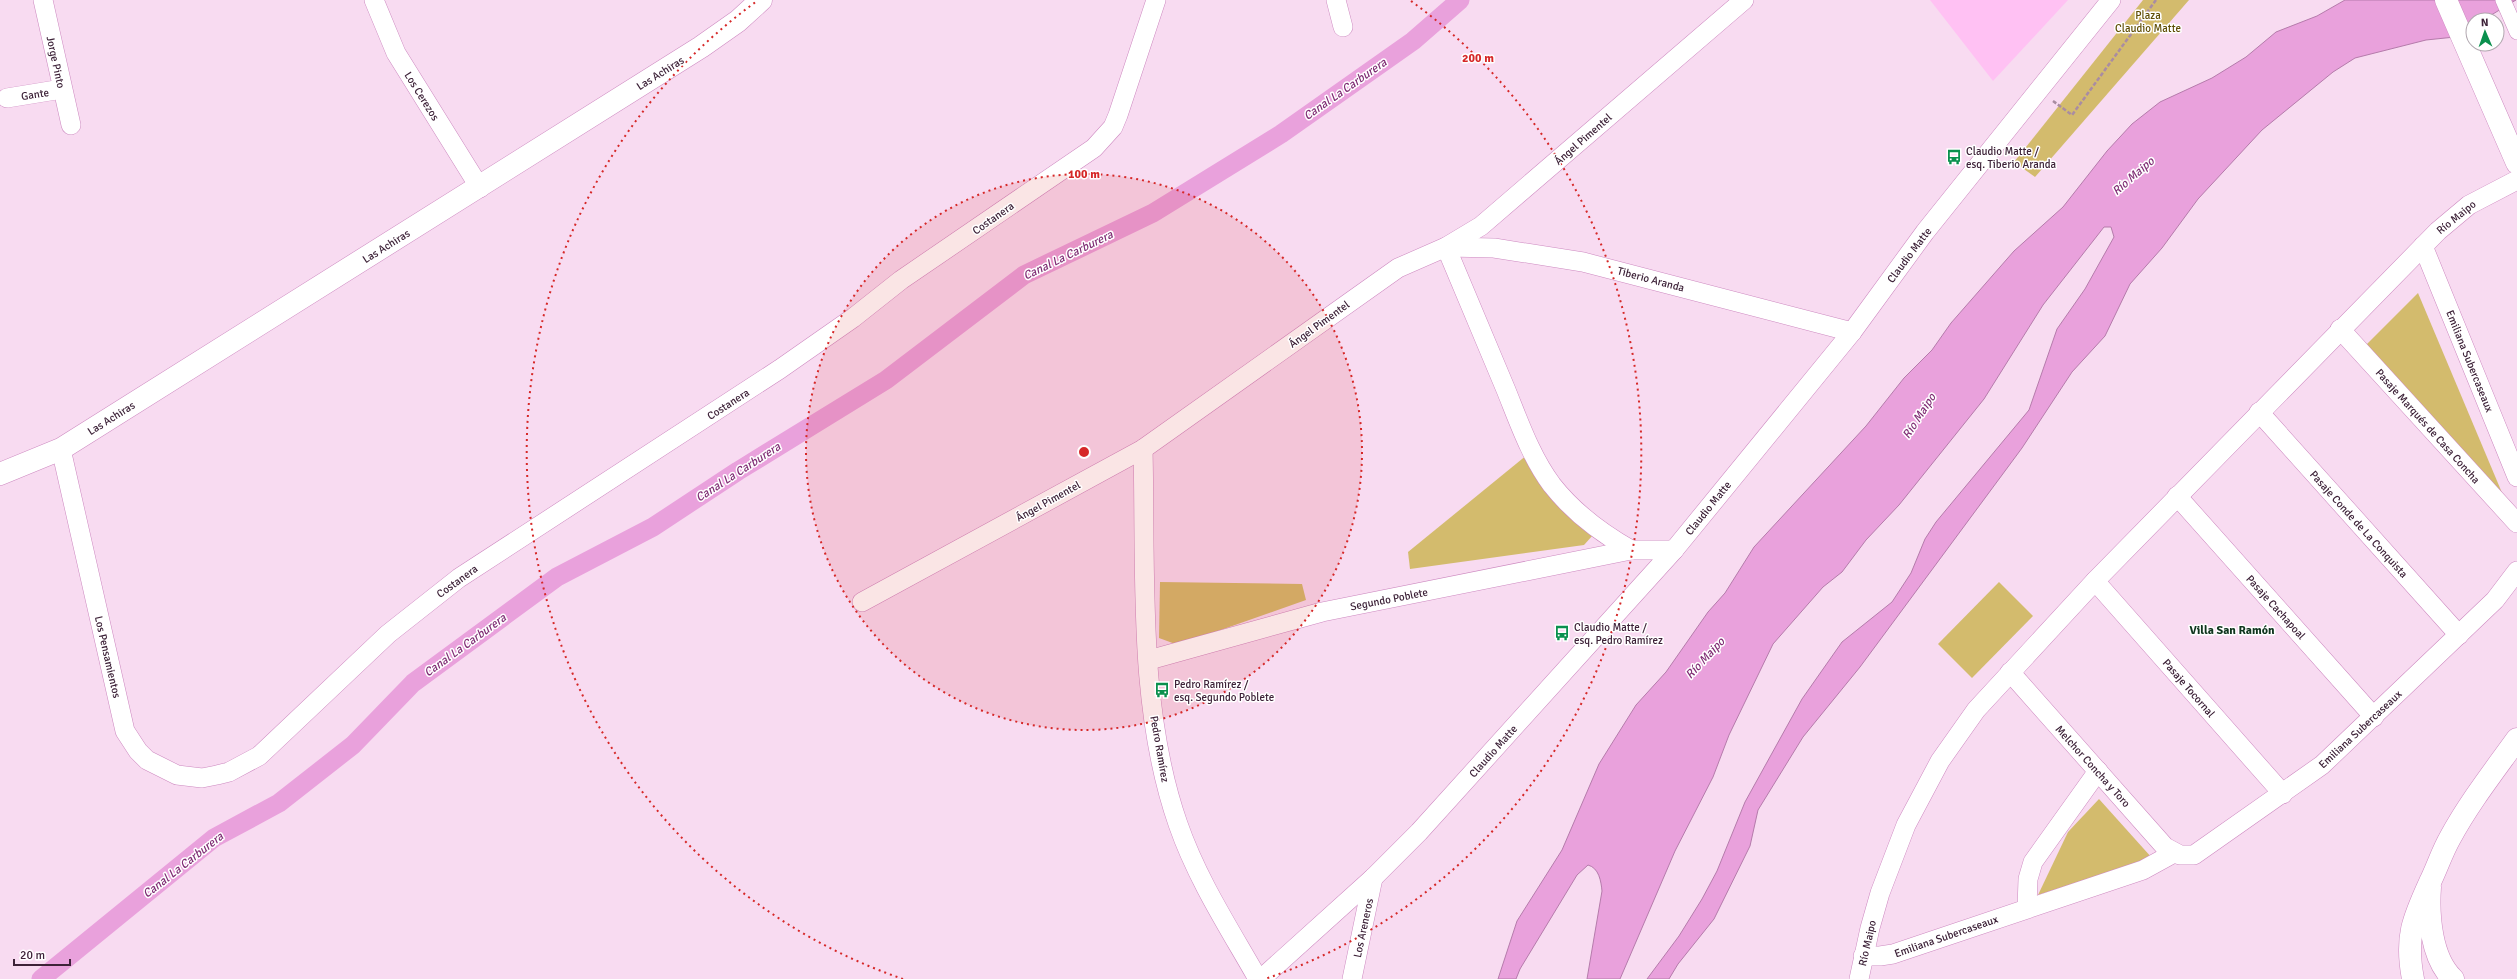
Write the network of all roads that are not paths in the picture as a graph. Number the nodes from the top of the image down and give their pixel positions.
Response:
1 (43, 0) edge
2 (374, 0) edge
3 (761, 0) edge
4 (1156, 0) edge
5 (1336, 0) edge
6 (1744, 0) edge
7 (2111, 0) edge
8 (2446, 0) edge
9 (2503, 0) edge
10 (1343, 27) dead end
11 (2517, 32) edge
12 (62, 89) junction
13 (7, 98) dead end
14 (71, 124) dead end
15 (2517, 164) edge
16 (2517, 180) edge
17 (480, 188) junction
18 (2422, 246) junction
19 (1446, 247) junction
20 (2340, 329) junction
21 (1852, 332) junction
22 (2260, 412) junction
23 (61, 449) junction
24 (1143, 449) junction
25 (0, 474) edge
26 (2517, 477) edge
27 (2177, 496) junction
28 (2517, 523) edge
29 (1631, 550) junction
30 (1674, 550) junction
31 (2517, 571) edge
32 (2095, 582) junction
33 (862, 602) dead end
34 (2459, 635) junction
35 (1149, 660) junction
36 (2010, 672) junction
37 (2374, 717) junction
38 (2517, 739) edge
39 (241, 766) joint
40 (2098, 771) junction
41 (2283, 794) junction
42 (2177, 854) junction
43 (1373, 878) junction
44 (2430, 883) junction
45 (2027, 908) junction
46 (1864, 956) junction
47 (1258, 979) edge
48 (1261, 979) edge
49 (1352, 979) edge
50 (1859, 979) edge
51 (2413, 979) edge
52 (2453, 979) edge

1 - 12 street, Jorge Pinto
2 - 17 street, Los Cerezos
3 - 17 street, Las Achiras
4 - 39 street, Costanera
5 - 10 street
6 - 19 street, Ángel Pimentel
7 - 21 street, Claudio Matte
8 - 15 street
9 - 11 street
12 - 13 street, Gante
12 - 14 street, Jorge Pinto
16 - 18 street, Río Maipo
17 - 23 street, Las Achiras
18 - 20 street, Río Maipo
18 - 26 street, Emiliana Subercaseaux
19 - 21 street, Tiberio Aranda
19 - 24 street, Ángel Pimentel
19 - 29 street
20 - 22 street, Río Maipo
20 - 28 street, Pasaje Marqués de Casa Concha
21 - 30 street, Claudio Matte
22 - 27 street, Río Maipo
22 - 34 street, Pasaje Conde de La Conquista
23 - 25 street, Las Achiras
23 - 39 street, Los Pensamientos
24 - 33 street, Ángel Pimentel
24 - 35 street, Pedro Ramírez
27 - 32 street, Río Maipo
27 - 37 street, Pasaje Cachapoal
29 - 30 street, Segundo Poblete
29 - 35 street, Segundo Poblete
30 - 43 street, Claudio Matte
31 - 34 street, Emiliana Subercaseaux
32 - 36 street, Río Maipo
32 - 41 street, Pasaje Tocornal
34 - 37 street, Emiliana Subercaseaux
35 - 47 street, Pedro Ramírez
36 - 40 street, Melchor Concha y Toro
36 - 46 street, Río Maipo
37 - 41 street, Emiliana Subercaseaux
38 - 44 street
40 - 42 street, Melchor Concha y Toro
40 - 45 street
41 - 42 street, Emiliana Subercaseaux
42 - 45 street, Emiliana Subercaseaux
43 - 48 street, Claudio Matte
43 - 49 street, Los Areneros
44 - 51 street
44 - 52 street
45 - 46 street, Emiliana Subercaseaux
46 - 50 street, Río Maipo

